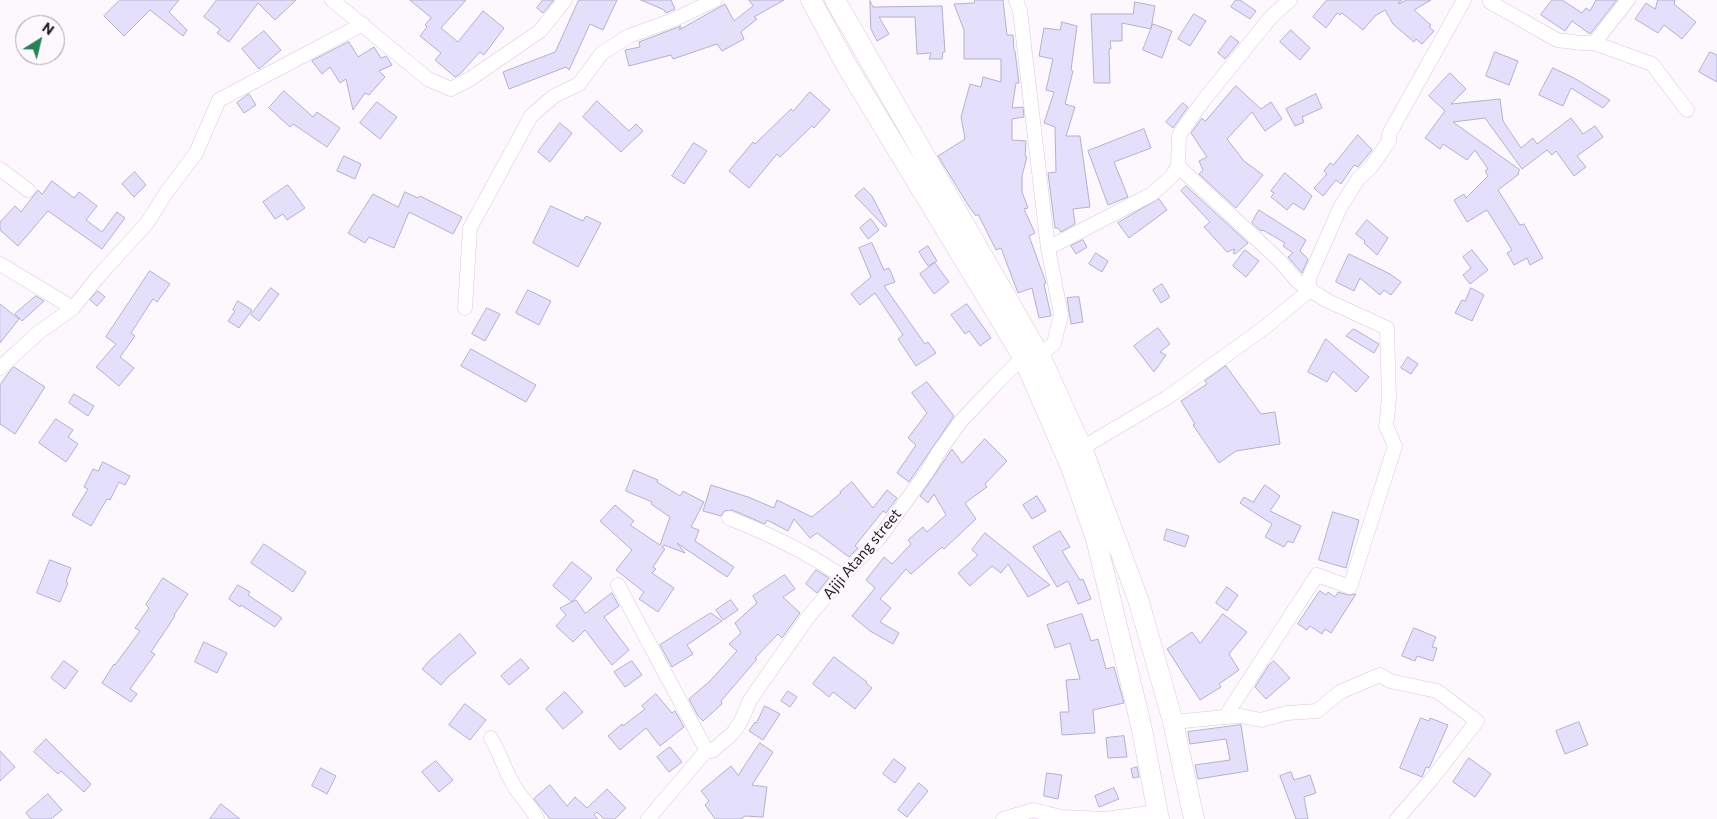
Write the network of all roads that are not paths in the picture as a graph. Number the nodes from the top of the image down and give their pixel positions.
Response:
1 (332, 0) edge
2 (566, 0) edge
3 (715, 0) edge
4 (811, 0) edge
5 (1016, 0) edge
6 (1290, 0) edge
7 (1464, 0) edge
8 (1628, 0) edge
9 (837, 1) edge
10 (1487, 1) edge
11 (362, 24) junction
12 (1594, 43) junction
13 (1687, 110) dead end
14 (1178, 166) junction
15 (0, 169) edge
16 (28, 190) dead end
17 (1048, 248) junction
18 (0, 264) edge
19 (1310, 290) junction
20 (73, 308) junction
21 (465, 308) dead end
22 (1032, 357) junction
23 (0, 368) edge
24 (1082, 448) junction
25 (730, 518) dead end
26 (842, 576) junction
27 (618, 585) dead end
28 (1225, 717) junction
29 (1173, 722) junction
30 (491, 738) dead end
31 (706, 751) junction
32 (1158, 816) edge
33 (537, 819) edge
34 (648, 819) edge
35 (1003, 819) edge
36 (1194, 819) edge
37 (1397, 819) edge

1 - 11 street
2 - 11 street
3 - 21 street
4 - 22 main road
5 - 17 street, Ajiji Atang street
6 - 14 street
7 - 19 street
8 - 12 street
9 - 22 main road
10 - 12 street
11 - 20 street
12 - 13 street
14 - 17 street
14 - 19 street
15 - 16 street
17 - 22 street, Ajiji Atang street
18 - 20 street
19 - 24 street
19 - 28 street
20 - 23 street
22 - 24 main road
22 - 26 street, Ajiji Atang street
22 - 32 main road
24 - 29 main road
25 - 26 street
26 - 31 street, Ajiji Atang street
27 - 31 street
28 - 29 street
28 - 37 street
29 - 36 main road
30 - 33 street
31 - 34 street, Ajiji Atang street
32 - 35 street

